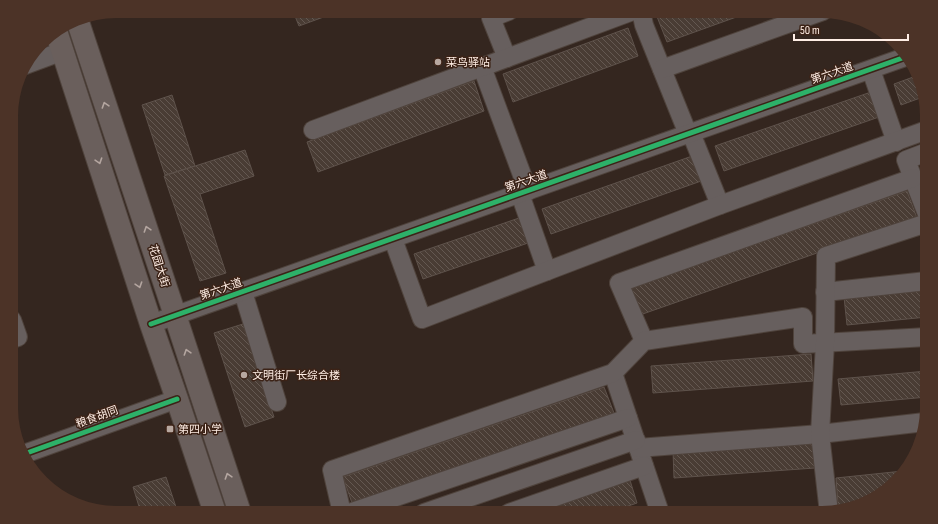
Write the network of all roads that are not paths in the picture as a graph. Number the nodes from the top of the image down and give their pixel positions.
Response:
1 (491, 18) edge
2 (614, 18) edge
3 (642, 18) edge
4 (804, 18) edge
5 (78, 25) edge
6 (58, 36) edge
7 (64, 51) junction
8 (507, 58) junction
9 (902, 58) edge
10 (34, 62) edge
11 (482, 67) junction
12 (662, 69) junction
13 (871, 70) junction
14 (312, 130) dead end
15 (920, 133) edge
16 (690, 134) junction
17 (896, 142) junction
18 (920, 155) edge
19 (913, 178) junction
20 (524, 192) junction
21 (920, 196) edge
22 (720, 205) junction
23 (920, 225) edge
24 (393, 239) junction
25 (547, 271) junction
26 (920, 282) edge
27 (242, 292) junction
28 (826, 292) junction
29 (176, 315) junction
30 (151, 324) junction
31 (920, 337) edge
32 (644, 341) junction
33 (825, 343) junction
34 (613, 374) junction
35 (177, 399) junction
36 (277, 402) dead end
37 (628, 418) junction
38 (919, 423) edge
39 (820, 434) junction
40 (637, 444) junction
41 (28, 452) edge
42 (644, 466) junction
43 (213, 506) edge
44 (238, 506) edge
45 (340, 506) edge
46 (370, 506) edge
47 (446, 506) edge
48 (529, 506) edge
49 (653, 506) edge
50 (826, 506) edge

1 - 8 street
2 - 8 street
3 - 12 street
4 - 12 street
29 -> 5 main road, 花园大街
6 - 7 main road
7 - 10 street
7 -> 30 main road
8 - 11 street
9 - 13 street, 第六大道
11 - 14 street
11 - 20 street
12 - 16 street
13 - 16 street, 第六大道
13 - 17 street
15 - 17 street
16 - 20 street, 第六大道
16 - 22 street
17 - 22 street
18 - 19 street
19 - 21 street
19 - 32 street
20 - 24 street, 第六大道
20 - 25 street
22 - 25 street
23 - 28 street
24 - 25 street
24 - 27 street, 第六大道
26 - 28 street
27 - 29 street, 第六大道
27 - 36 street
28 - 33 street
29 - 30 street, 第六大道
44 -> 29 main road, 花园大街
30 - 35 main road
31 - 33 street
32 - 33 street
32 - 34 street
33 - 39 street
34 - 37 street
34 - 45 street
35 - 41 street, 粮食胡同
35 - 43 main road
37 - 40 street
37 - 46 street
38 - 39 street
39 - 40 street
39 - 50 street
40 - 42 street
40 - 47 street
42 - 48 street
42 - 49 street

